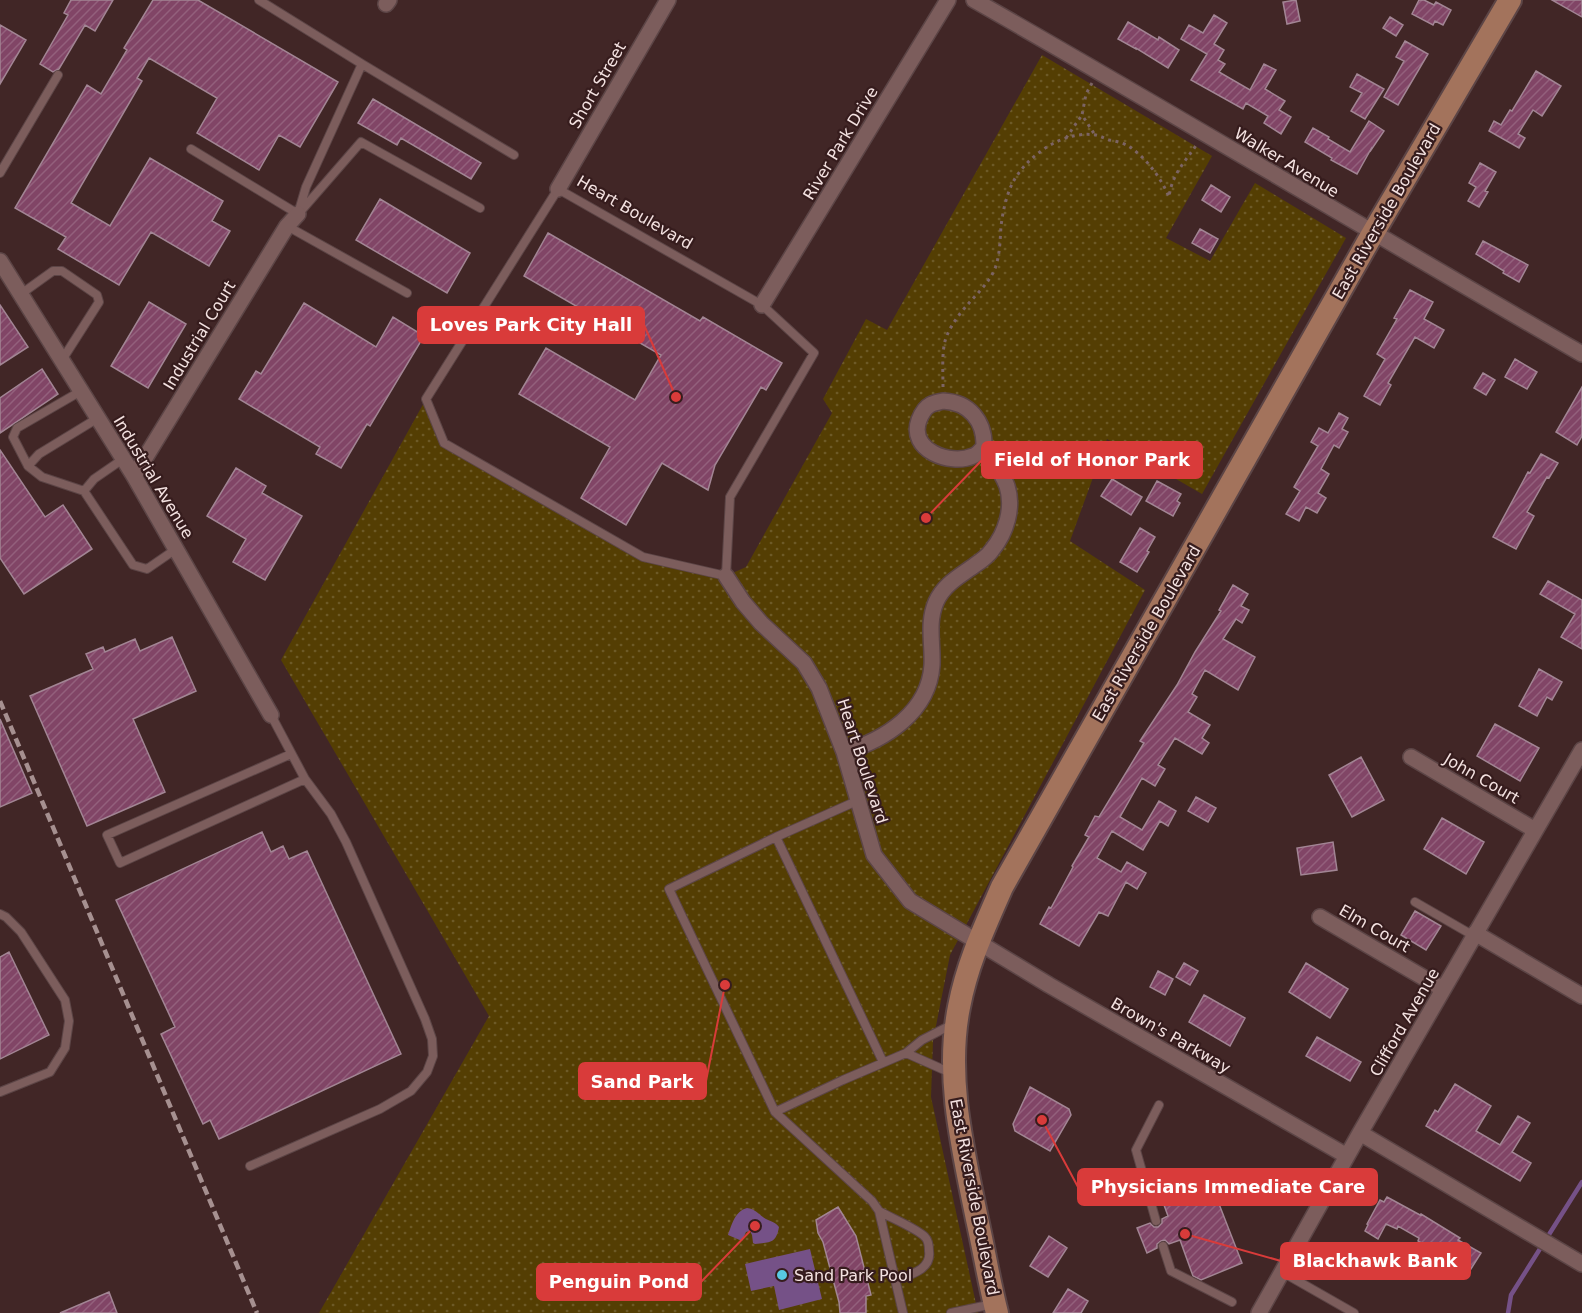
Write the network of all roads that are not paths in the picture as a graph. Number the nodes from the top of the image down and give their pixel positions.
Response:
1 (259, 0) edge
2 (668, 0) edge
3 (948, 0) edge
4 (975, 0) edge
5 (1510, 0) edge
6 (362, 64) junction
7 (58, 75) dead end
8 (191, 149) dead end
9 (514, 155) dead end
10 (0, 173) edge
11 (558, 189) junction
12 (480, 208) dead end
13 (298, 214) junction
14 (287, 226) junction
15 (1373, 233) junction
16 (0, 261) edge
17 (407, 293) dead end
18 (21, 294) junction
19 (762, 305) junction
20 (1582, 354) edge
21 (62, 360) junction
22 (81, 391) junction
23 (98, 418) junction
24 (984, 447) junction
25 (123, 459) junction
26 (28, 466) junction
27 (134, 476) junction
28 (84, 491) junction
29 (176, 549) junction
30 (726, 576) junction
31 (271, 715) joint
32 (1582, 750) edge
33 (844, 752) junction
34 (291, 754) junction
35 (1411, 757) dead end
36 (305, 779) junction
37 (859, 800) junction
38 (1535, 830) junction
39 (776, 837) junction
40 (1415, 902) dead end
41 (0, 914) edge
42 (1320, 917) dead end
43 (1475, 934) junction
44 (977, 943) junction
45 (1443, 989) junction
46 (1582, 996) edge
47 (957, 1022) junction
48 (906, 1053) junction
49 (883, 1062) junction
50 (954, 1074) junction
51 (0, 1092) edge
52 (1159, 1105) dead end
53 (775, 1112) junction
54 (1360, 1133) junction
55 (1347, 1156) junction
56 (250, 1166) dead end
57 (879, 1211) junction
58 (1156, 1221) dead end
59 (1163, 1246) dead end
60 (1576, 1260) edge
61 (1282, 1272) junction
62 (896, 1280) junction
63 (1232, 1302) dead end
64 (996, 1308) edge
65 (1352, 1312) edge
66 (903, 1313) edge
67 (951, 1313) edge
68 (1259, 1313) edge

1 - 6 lane
2 - 11 street, Short Street
3 - 19 street, River Park Drive
4 - 15 street, Walker Avenue
5 - 15 main road, East Riverside Boulevard
6 - 9 lane
6 - 13 lane
7 - 10 lane
8 - 13 lane
11 - 19 lane, Heart Boulevard
11 - 30 lane, Heart Boulevard
12 - 13 lane
13 - 14 street, Industrial Court
14 - 17 lane
14 - 27 street, Industrial Court
15 - 20 street, Walker Avenue
15 - 44 main road, East Riverside Boulevard
16 - 18 street, Industrial Avenue
18 - 21 street, Industrial Avenue
18 - 21 lane
19 - 30 lane, Heart Boulevard
21 - 22 street, Industrial Avenue
22 - 23 street, Industrial Avenue
22 - 26 lane
23 - 25 street, Industrial Avenue
23 - 26 lane
24 - 24 street
24 - 33 street
25 - 27 street, Industrial Avenue
25 - 28 lane
26 - 28 lane
27 - 29 street, Industrial Avenue
28 - 29 lane
29 - 31 street, Industrial Avenue
30 - 33 street, Heart Boulevard
31 - 34 lane
32 - 38 street, Clifford Avenue
33 - 37 street, Heart Boulevard
34 - 36 lane
34 - 36 lane
35 - 38 street, John Court
36 - 56 lane
37 - 39 lane
37 - 44 street, Heart Boulevard
38 - 43 street, Clifford Avenue
39 - 49 lane
39 - 53 lane
40 - 43 lane
41 - 51 lane
42 - 45 street, Elm Court
43 - 45 street, Clifford Avenue
43 - 46 street
44 - 47 main road, East Riverside Boulevard
44 - 55 street, Brown's Parkway
45 - 54 street, Clifford Avenue
47 - 48 lane
47 - 50 main road, East Riverside Boulevard
48 - 49 lane
48 - 50 lane
49 - 53 lane
50 - 64 main road, East Riverside Boulevard
52 - 58 lane
53 - 57 lane
54 - 55 street, Clifford Avenue
54 - 60 street
55 - 61 street, Clifford Avenue
57 - 62 lane
57 - 62 lane
59 - 63 lane
61 - 65 lane
61 - 68 street, Clifford Avenue
62 - 66 lane
64 - 67 lane

